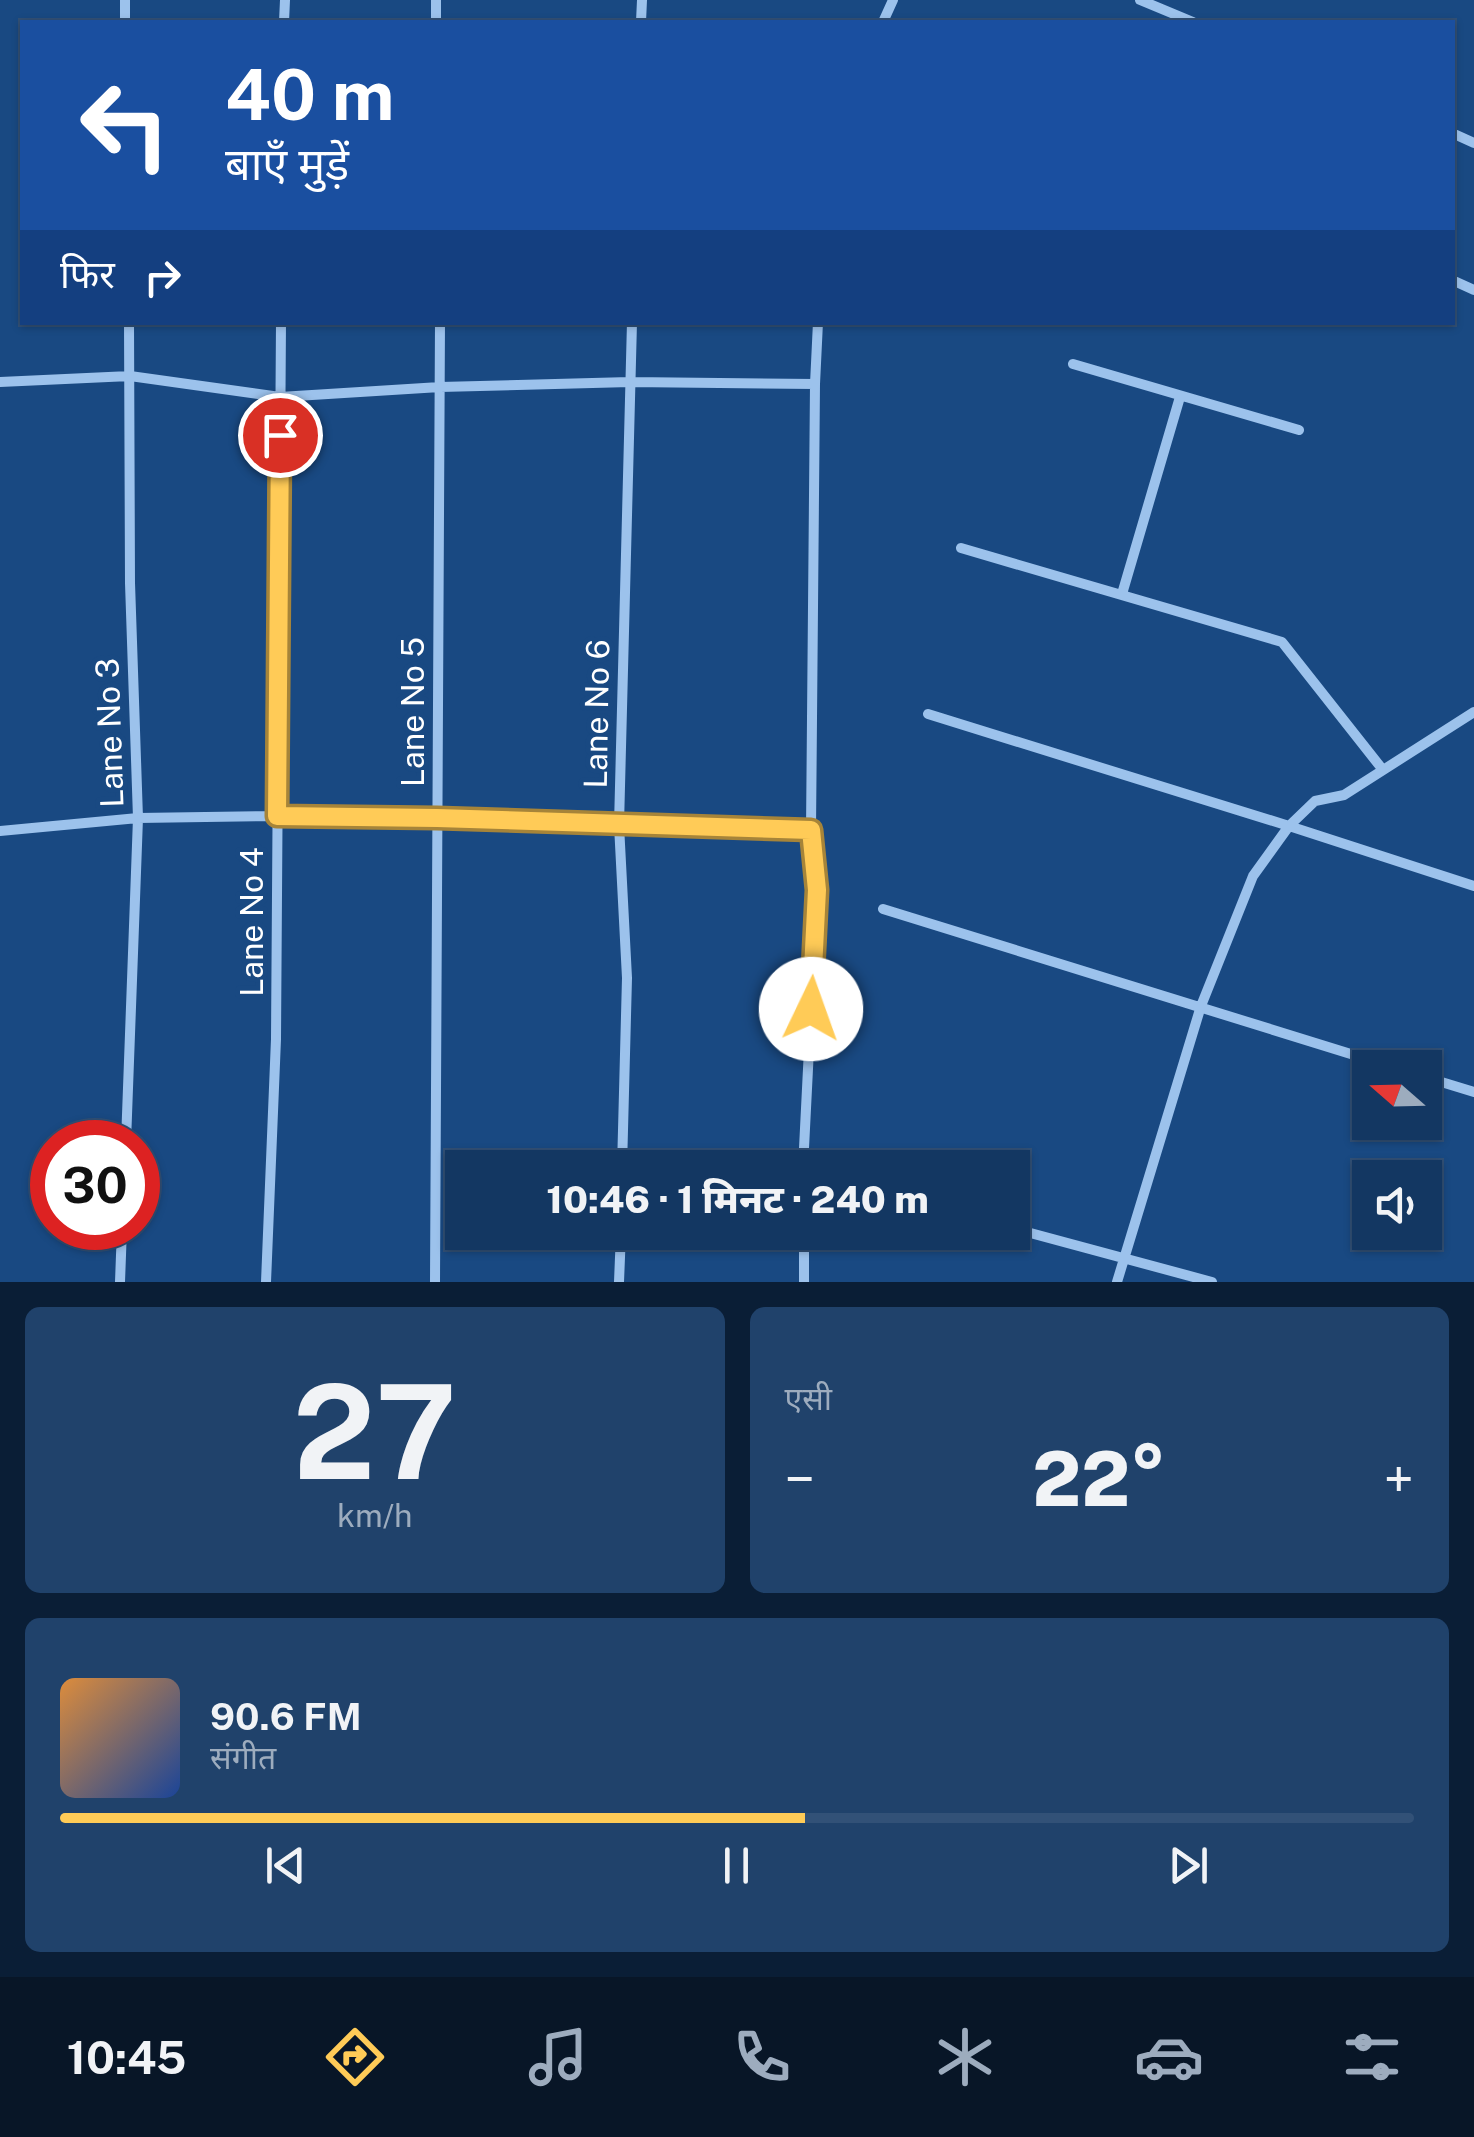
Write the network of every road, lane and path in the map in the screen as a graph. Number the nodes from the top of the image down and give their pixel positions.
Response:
1 (1140, 0) edge
2 (1188, 20) edge
3 (130, 325) edge
4 (281, 325) edge
5 (440, 325) edge
6 (632, 325) edge
7 (818, 325) edge
8 (1073, 364) dead end
9 (130, 376) junction
10 (0, 382) edge
11 (630, 382) junction
12 (815, 384) junction
13 (440, 387) junction
14 (1180, 396) junction
15 (280, 397) junction
16 (1299, 430) dead end
17 (961, 548) dead end
18 (1122, 594) junction
19 (1474, 712) edge
20 (928, 714) dead end
21 (1384, 770) junction
22 (277, 816) junction
23 (138, 818) junction
24 (437, 818) junction
25 (620, 825) junction
26 (1289, 826) junction
27 (811, 830) junction
28 (0, 831) edge
29 (1474, 886) edge
30 (884, 909) dead end
31 (1201, 1006) junction
32 (1352, 1054) edge
33 (1442, 1082) edge
34 (1474, 1092) edge
35 (127, 1120) edge
36 (623, 1150) edge
37 (804, 1150) edge
38 (1030, 1233) edge
39 (121, 1250) edge
40 (620, 1250) edge
41 (804, 1250) edge
42 (1124, 1258) junction
43 (120, 1282) edge
44 (266, 1282) edge
45 (435, 1282) edge
46 (619, 1282) edge
47 (804, 1282) edge
48 (1117, 1282) edge
49 (1212, 1282) edge

1 - 2 street
3 - 9 street, Lane No 3
4 - 15 street, Lane No 4
5 - 13 street, Lane No 5
6 - 11 street, Lane No 6
7 - 12 street
8 - 14 street
9 - 10 street
9 - 15 street
9 - 23 street, Lane No 3
11 - 12 street
11 - 13 street
11 - 25 street, Lane No 6
12 - 27 street
13 - 15 street
13 - 24 street, Lane No 5
14 - 16 street
14 - 18 street
15 - 22 street, Lane No 4
17 - 18 street
18 - 21 street
19 - 21 street
20 - 26 street
21 - 26 street
22 - 23 street
22 - 24 street
22 - 44 street, Lane No 4
23 - 28 street
23 - 35 street, Lane No 3
24 - 25 street
24 - 45 street, Lane No 5
25 - 27 street
25 - 36 street, Lane No 6
26 - 29 street
26 - 31 street
27 - 37 street
30 - 31 street
31 - 32 street
31 - 42 street
33 - 34 street
38 - 42 street
39 - 43 street
40 - 46 street
41 - 47 street
42 - 48 street
42 - 49 street

